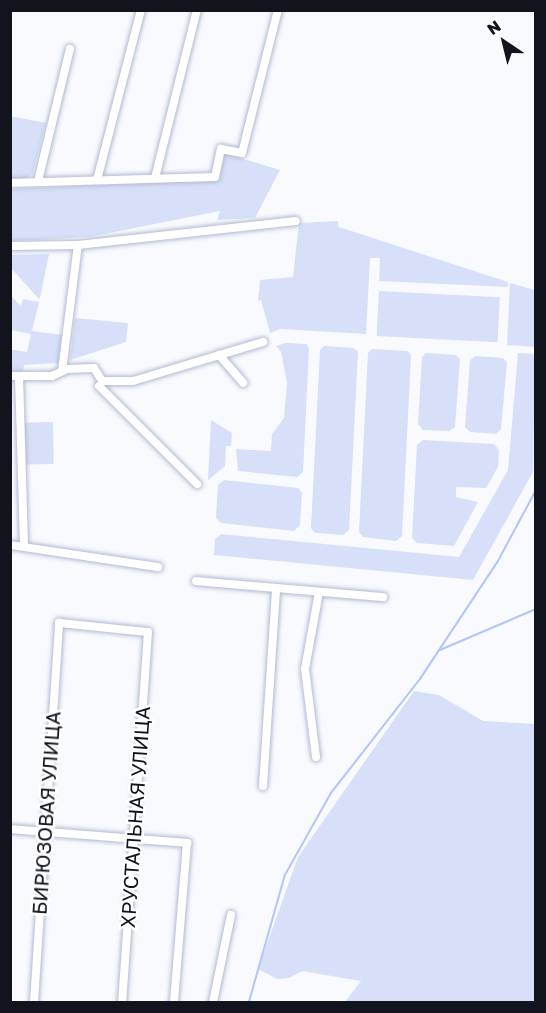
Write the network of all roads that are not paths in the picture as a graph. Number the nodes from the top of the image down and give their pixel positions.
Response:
1 (141, 10) edge
2 (197, 10) edge
3 (278, 10) edge
4 (70, 49) dead end
5 (154, 178) junction
6 (97, 180) junction
7 (38, 181) junction
8 (10, 183) edge
9 (296, 221) dead end
10 (78, 245) junction
11 (10, 246) edge
12 (263, 342) dead end
13 (219, 355) junction
14 (62, 371) junction
15 (15, 376) edge
16 (243, 383) dead end
17 (99, 386) dead end
18 (197, 484) dead end
19 (10, 545) edge
20 (24, 546) junction
21 (158, 567) dead end
22 (196, 581) dead end
23 (276, 588) junction
24 (319, 592) junction
25 (383, 597) dead end
26 (148, 632) joint
27 (316, 757) dead end
28 (262, 786) dead end
29 (10, 829) edge
30 (45, 831) junction
31 (134, 839) junction
32 (231, 915) dead end
33 (34, 1002) edge
34 (122, 1002) edge
35 (174, 1002) edge
36 (213, 1002) edge

1 - 6 street
2 - 5 street
3 - 5 street
4 - 7 street
5 - 6 street
6 - 7 street
7 - 8 street
9 - 10 street
10 - 11 street
10 - 14 street
12 - 13 street
13 - 14 street
13 - 16 street
14 - 15 street
15 - 20 street
17 - 18 street
19 - 20 street
20 - 21 street
22 - 23 street
23 - 24 street
23 - 28 street
24 - 25 street
24 - 27 street
26 - 30 street, БИРЮЗОВАЯ УЛИЦА
26 - 31 street, ХРУСТАЛЬНАЯ УЛИЦА
29 - 30 street
30 - 31 street
30 - 33 street, БИРЮЗОВАЯ УЛИЦА
31 - 34 street, ХРУСТАЛЬНАЯ УЛИЦА
31 - 35 street
32 - 36 street

